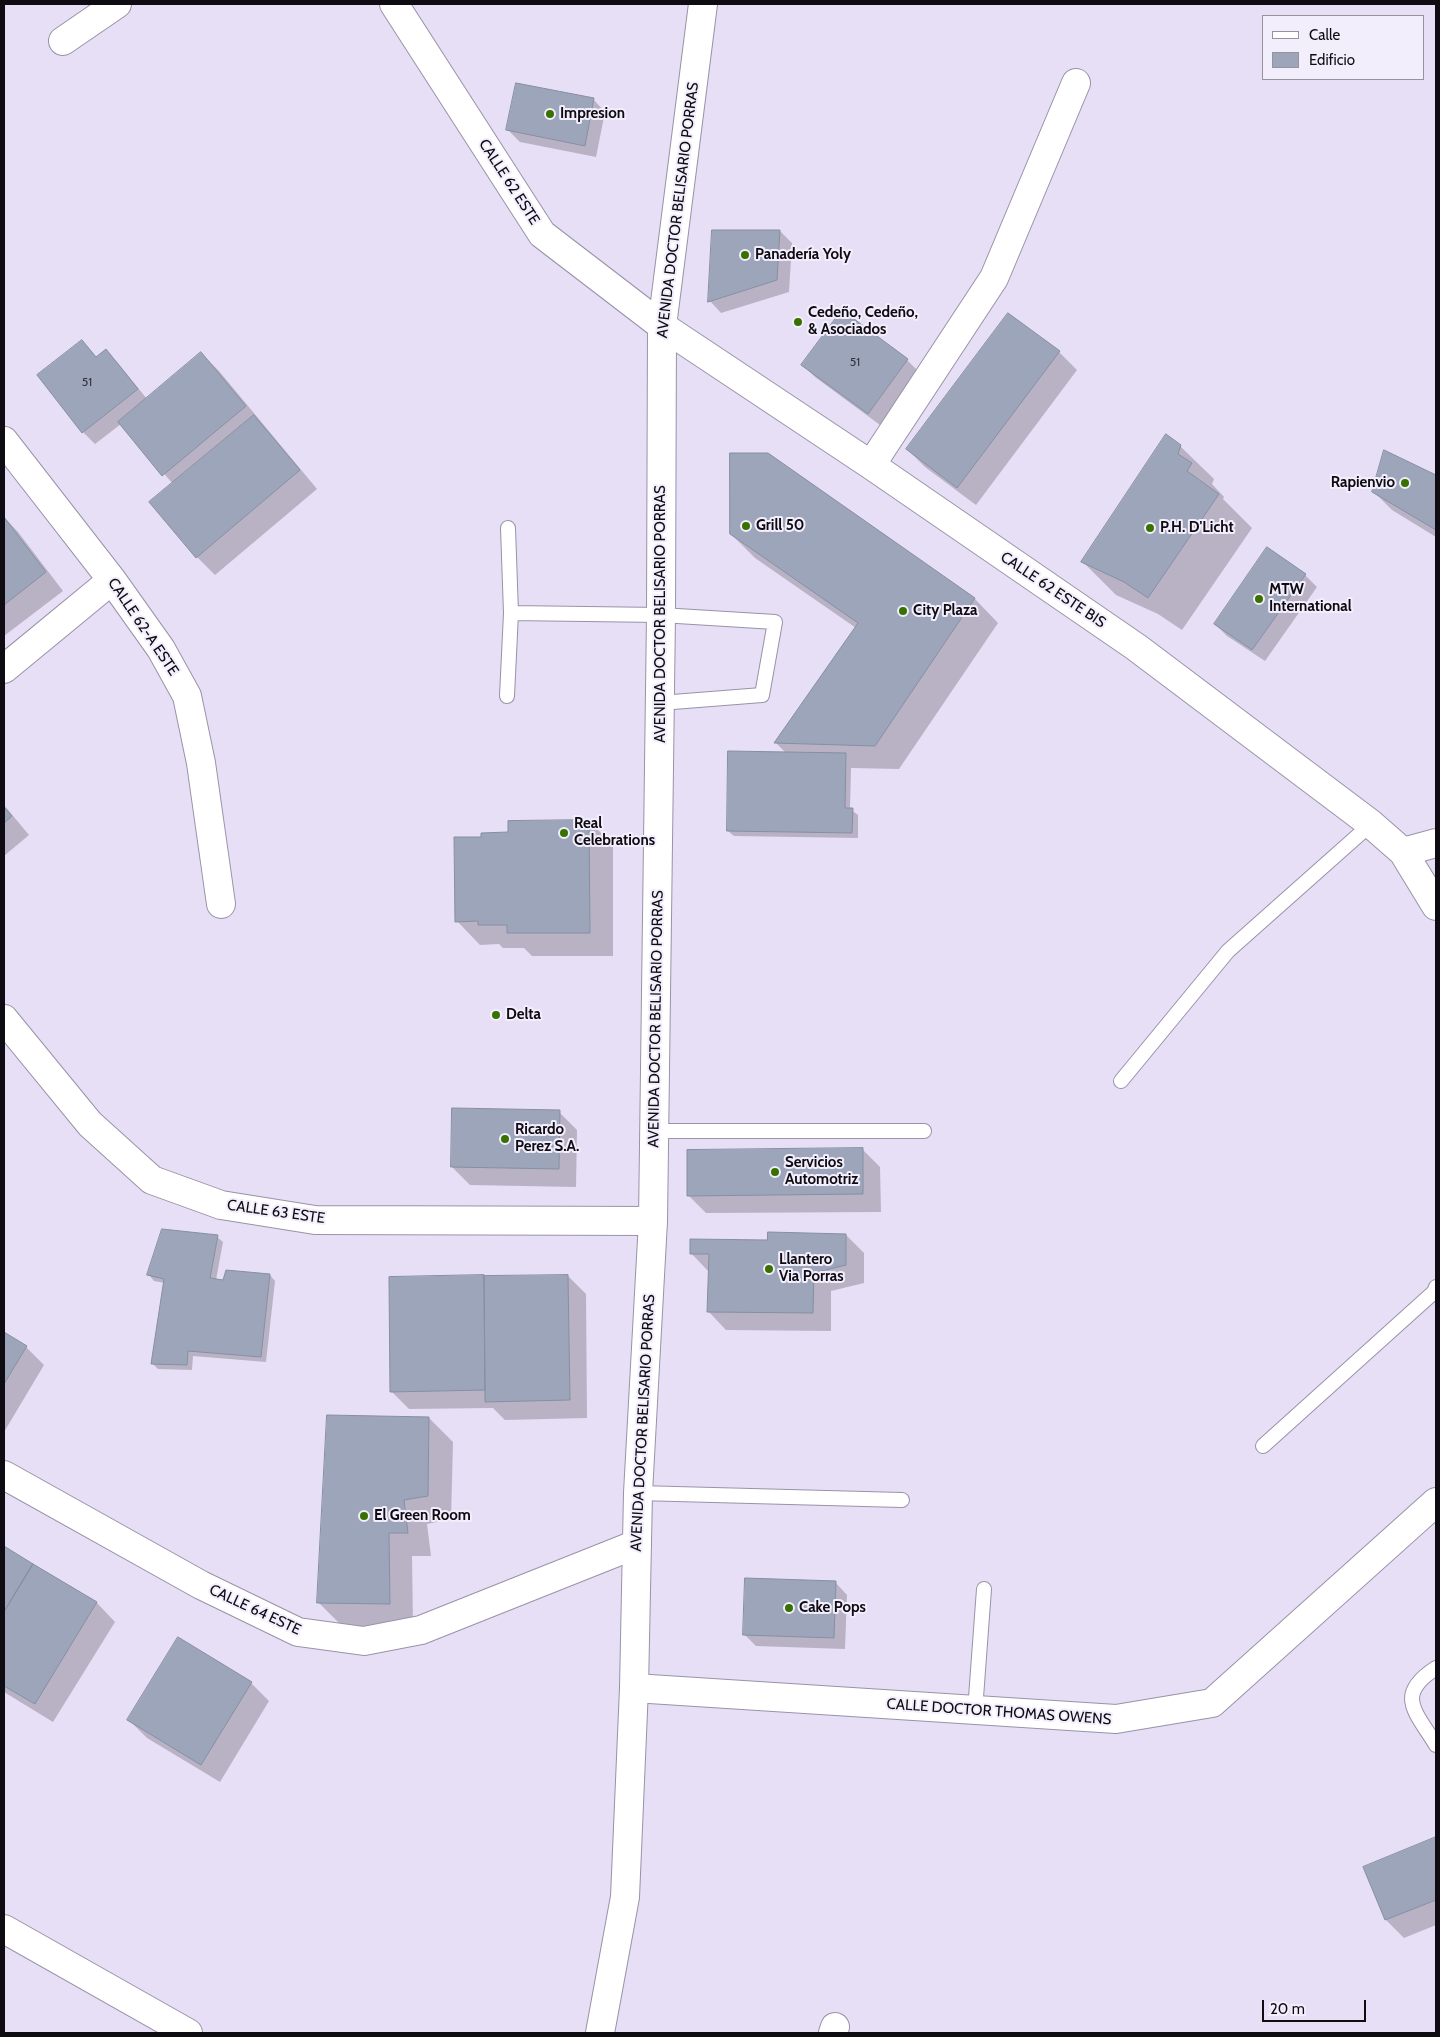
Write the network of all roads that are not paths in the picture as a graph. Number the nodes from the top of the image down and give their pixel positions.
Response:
1 (117, 4) edge
2 (394, 4) edge
3 (703, 4) edge
4 (63, 40) dead end
5 (1076, 83) dead end
6 (662, 326) junction
7 (4, 441) edge
8 (871, 465) junction
9 (508, 528) dead end
10 (112, 580) junction
11 (511, 613) junction
12 (661, 615) junction
13 (4, 669) edge
14 (506, 696) dead end
15 (660, 703) junction
16 (1371, 824) junction
17 (1436, 843) edge
18 (1403, 852) junction
19 (221, 904) dead end
20 (1436, 906) edge
21 (4, 1019) edge
22 (1121, 1081) dead end
23 (654, 1131) junction
24 (924, 1131) dead end
25 (653, 1221) junction
26 (1436, 1287) edge
27 (1264, 1446) dead end
28 (4, 1475) edge
29 (638, 1493) junction
30 (902, 1500) dead end
31 (1436, 1502) edge
32 (637, 1544) junction
33 (984, 1589) dead end
34 (1436, 1668) edge
35 (634, 1688) junction
36 (975, 1711) junction
37 (1436, 1745) edge
38 (4, 1929) edge
39 (188, 2033) edge
40 (600, 2033) edge

1 - 4 street
2 - 6 street, CALLE 62 ESTE
3 - 6 street, AVENIDA DOCTOR BELISARIO PORRAS
5 - 8 street
6 - 8 street, CALLE 62 ESTE BIS
6 - 12 street, AVENIDA DOCTOR BELISARIO PORRAS
7 - 10 street, CALLE 62-A ESTE
8 - 16 street, CALLE 62 ESTE BIS
9 - 11 lane
10 - 13 street
10 - 19 street, CALLE 62-A ESTE
11 - 12 lane
11 - 14 lane
12 - 15 street, AVENIDA DOCTOR BELISARIO PORRAS
12 - 15 lane
15 - 23 street, AVENIDA DOCTOR BELISARIO PORRAS
16 - 18 street, CALLE 62 ESTE BIS
16 - 22 lane
17 - 18 street
18 - 20 street, CALLE 62 ESTE BIS
21 - 25 street, CALLE 63 ESTE
23 - 24 lane
23 - 25 street, AVENIDA DOCTOR BELISARIO PORRAS
25 - 29 street, AVENIDA DOCTOR BELISARIO PORRAS
26 - 27 lane
28 - 32 street, CALLE 64 ESTE
29 - 30 lane
29 - 32 street, AVENIDA DOCTOR BELISARIO PORRAS
31 - 36 street, CALLE DOCTOR THOMAS OWENS
32 - 35 street, AVENIDA DOCTOR BELISARIO PORRAS
33 - 36 lane
34 - 37 lane
35 - 36 street, CALLE DOCTOR THOMAS OWENS
35 - 40 street, AVENIDA DOCTOR BELISARIO PORRAS
38 - 39 street

